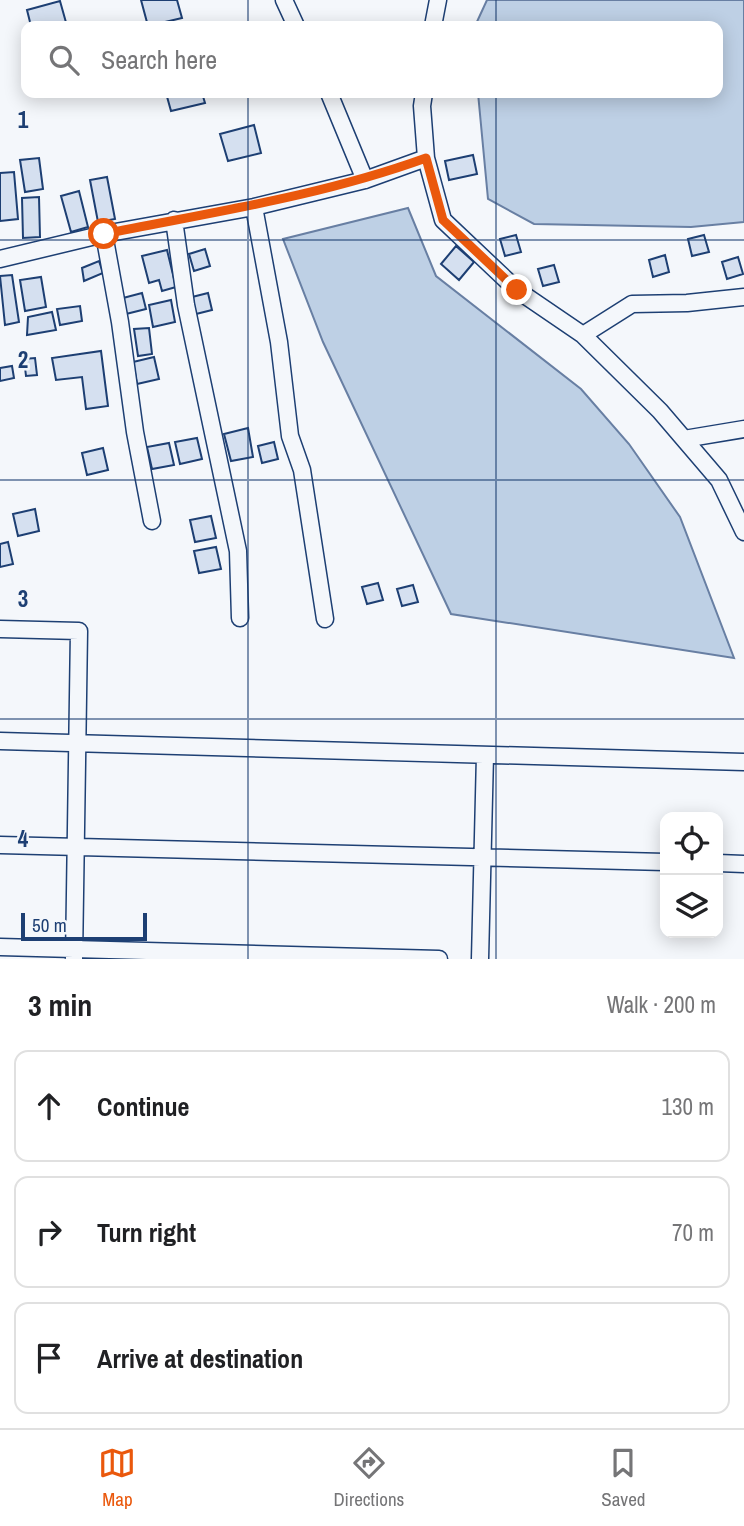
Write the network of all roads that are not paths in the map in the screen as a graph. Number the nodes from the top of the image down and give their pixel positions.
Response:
1 (284, 0) edge
2 (438, 0) edge
3 (294, 21) edge
4 (434, 21) edge
5 (331, 98) edge
6 (423, 98) edge
7 (426, 158) junction
8 (365, 180) junction
9 (254, 207) junction
10 (174, 220) junction
11 (104, 234) junction
12 (0, 259) edge
13 (744, 297) edge
14 (583, 335) junction
15 (744, 429) edge
16 (684, 439) junction
17 (152, 522) dead end
18 (744, 532) edge
19 (240, 618) dead end
20 (325, 619) dead end
21 (0, 629) edge
22 (0, 741) edge
23 (77, 743) junction
24 (485, 755) junction
25 (744, 762) edge
26 (0, 845) edge
27 (76, 847) junction
28 (482, 857) junction
29 (660, 862) edge
30 (723, 863) edge
31 (744, 864) edge
32 (0, 947) edge
33 (74, 954) edge
34 (439, 959) edge
35 (480, 959) edge

1 - 3 street
2 - 4 street
5 - 8 street
6 - 7 street
7 - 8 street
7 - 14 street
8 - 9 street
9 - 10 street
9 - 20 street
10 - 11 street
10 - 19 street
11 - 12 street
11 - 17 street
13 - 14 street
14 - 16 street
15 - 16 street
16 - 18 street
21 - 23 street
22 - 23 street
23 - 24 street
23 - 27 street
24 - 25 street
24 - 28 street
26 - 27 street
27 - 28 street
27 - 33 street
28 - 29 street
28 - 35 street
30 - 31 street
32 - 33 street
33 - 34 street

